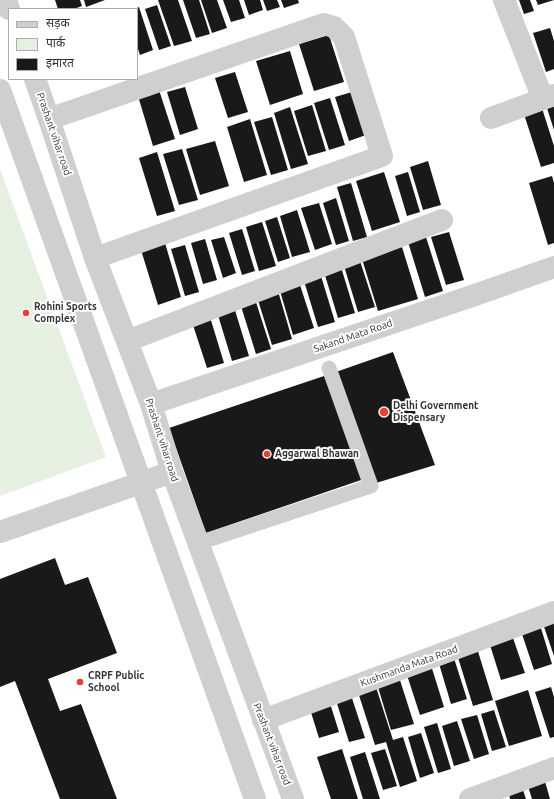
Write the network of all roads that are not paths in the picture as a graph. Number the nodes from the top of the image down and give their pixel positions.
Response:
1 (504, 0) edge
2 (35, 80) edge
3 (0, 90) edge
4 (548, 97) edge
5 (490, 118) dead end
6 (49, 119) junction
7 (442, 220) dead end
8 (95, 258) junction
9 (554, 267) edge
10 (127, 341) junction
11 (329, 368) dead end
12 (151, 404) junction
13 (172, 472) junction
14 (141, 483) junction
15 (0, 532) edge
16 (199, 543) junction
17 (554, 612) edge
18 (263, 720) junction
19 (554, 768) edge
20 (255, 799) edge
21 (293, 799) edge
22 (470, 799) edge

1 - 4 street
2 - 6 street, Prashant vihar road
3 - 14 street
4 - 5 street
6 - 8 street, Prashant vihar road
6 - 8 street
7 - 10 street
8 - 10 street, Prashant vihar road
9 - 12 street, Sakand Mata Road
10 - 12 street, Prashant vihar road
11 - 16 lane
12 - 13 street, Prashant vihar road
13 - 14 street
13 - 16 street, Prashant vihar road
14 - 15 street
14 - 20 street
16 - 18 street, Prashant vihar road
17 - 18 street, Kushmanda Mata Road
18 - 21 street, Prashant vihar road
19 - 22 street

